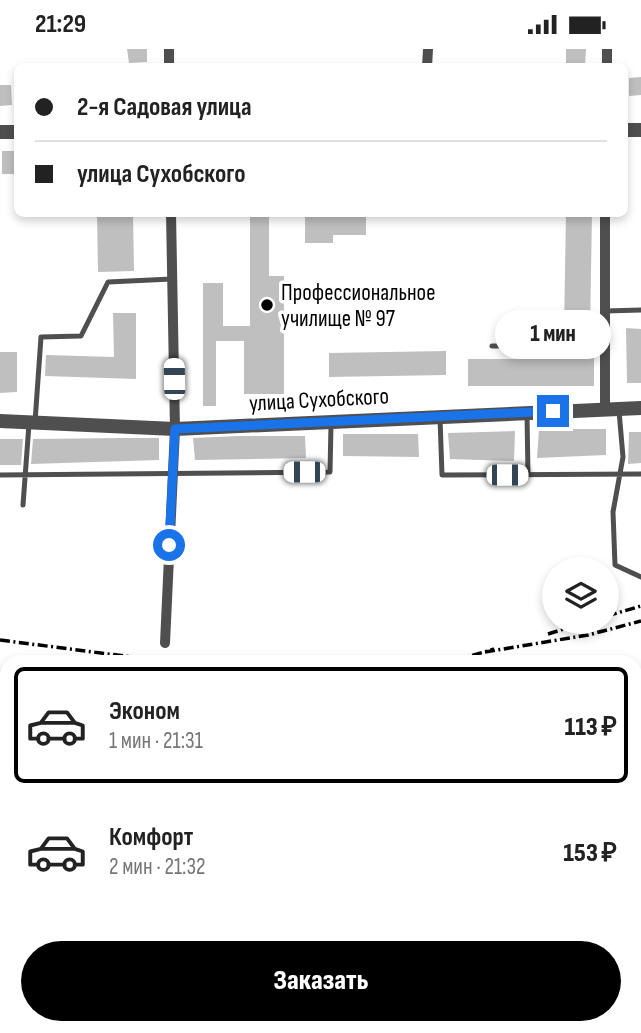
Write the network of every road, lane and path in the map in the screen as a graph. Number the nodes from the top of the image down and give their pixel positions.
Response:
1 (171, 217) edge
2 (606, 217) edge
3 (172, 279) junction
4 (641, 310) edge
5 (605, 311) junction
6 (605, 339) junction
7 (492, 346) dead end
8 (612, 408) junction
9 (641, 408) edge
10 (527, 412) junction
11 (440, 416) junction
12 (0, 421) edge
13 (32, 422) junction
14 (331, 422) junction
15 (175, 429) junction
16 (173, 472) junction
17 (641, 474) edge
18 (0, 475) edge
19 (25, 475) junction
20 (528, 475) junction
21 (620, 475) junction
22 (23, 505) dead end
23 (641, 577) edge
24 (165, 643) dead end

1 - 3 street
2 - 5 street
3 - 13 lane
3 - 15 street
4 - 5 lane
5 - 6 street
6 - 7 lane
6 - 8 street
8 - 9 street, улица Сухобского
8 - 10 street, улица Сухобского
8 - 21 lane
10 - 11 street, улица Сухобского
10 - 20 lane
11 - 14 street, улица Сухобского
11 - 20 lane
12 - 13 street, улица Сухобского
13 - 15 street, улица Сухобского
13 - 19 lane
14 - 15 street, улица Сухобского
14 - 16 lane
15 - 16 street
16 - 19 lane
16 - 24 street
17 - 21 lane
18 - 19 lane
19 - 22 lane
20 - 21 lane
21 - 23 lane

